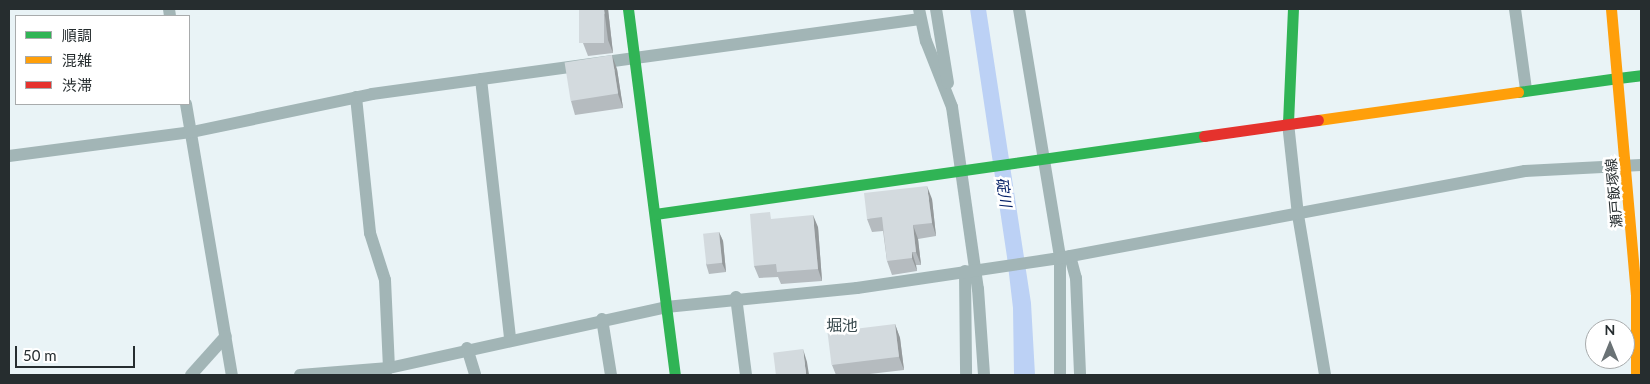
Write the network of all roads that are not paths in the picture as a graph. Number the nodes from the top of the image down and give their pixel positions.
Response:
1 (628, 9) edge
2 (936, 9) edge
3 (1020, 9) edge
4 (1293, 9) edge
5 (1515, 9) edge
6 (1611, 9) edge
7 (920, 14) edge
8 (634, 57) junction
9 (1641, 75) edge
10 (1618, 78) junction
11 (481, 79) junction
12 (1526, 89) junction
13 (356, 97) junction
14 (186, 105) edge
15 (952, 106) junction
16 (1288, 123) junction
17 (192, 132) junction
18 (9, 156) edge
19 (1040, 158) junction
20 (1641, 165) edge
21 (1627, 166) junction
22 (962, 170) junction
23 (655, 214) junction
24 (1298, 215) junction
25 (1061, 257) junction
26 (973, 271) junction
27 (736, 298) junction
28 (666, 306) junction
29 (602, 319) junction
30 (226, 336) junction
31 (510, 339) junction
32 (468, 348) junction
33 (382, 370) edge
34 (191, 375) edge
35 (232, 375) edge
36 (300, 375) edge
37 (475, 375) edge
38 (610, 375) edge
39 (675, 375) edge
40 (746, 375) edge
41 (966, 375) edge
42 (984, 375) edge
43 (1060, 375) edge
44 (1080, 375) edge
45 (1324, 375) edge
46 (1636, 375) edge

1 - 8 street
2 - 15 street
3 - 19 street
4 - 16 street
5 - 12 street
6 - 10 street, 瀬戸飯塚線
7 - 8 street
7 - 15 street
8 - 11 street
8 - 23 street
9 - 10 street
10 - 12 street
10 - 21 street, 瀬戸飯塚線
11 - 13 street
11 - 31 street
12 - 16 street
13 - 17 street
13 - 33 street
14 - 17 street
15 - 22 street
16 - 19 street
16 - 24 street
17 - 18 street
17 - 30 street
19 - 22 street
19 - 25 street
20 - 21 street
21 - 24 street
21 - 46 street, 瀬戸飯塚線
22 - 23 street
22 - 26 street
23 - 28 street
24 - 25 street
24 - 45 street
25 - 26 street
25 - 43 street
25 - 44 street
26 - 27 street
26 - 41 street
26 - 42 street
27 - 28 street
27 - 40 street
28 - 29 street
28 - 39 street
29 - 31 street
29 - 38 street
30 - 34 street
30 - 35 street
31 - 32 street
32 - 33 street
32 - 37 street
33 - 36 street

